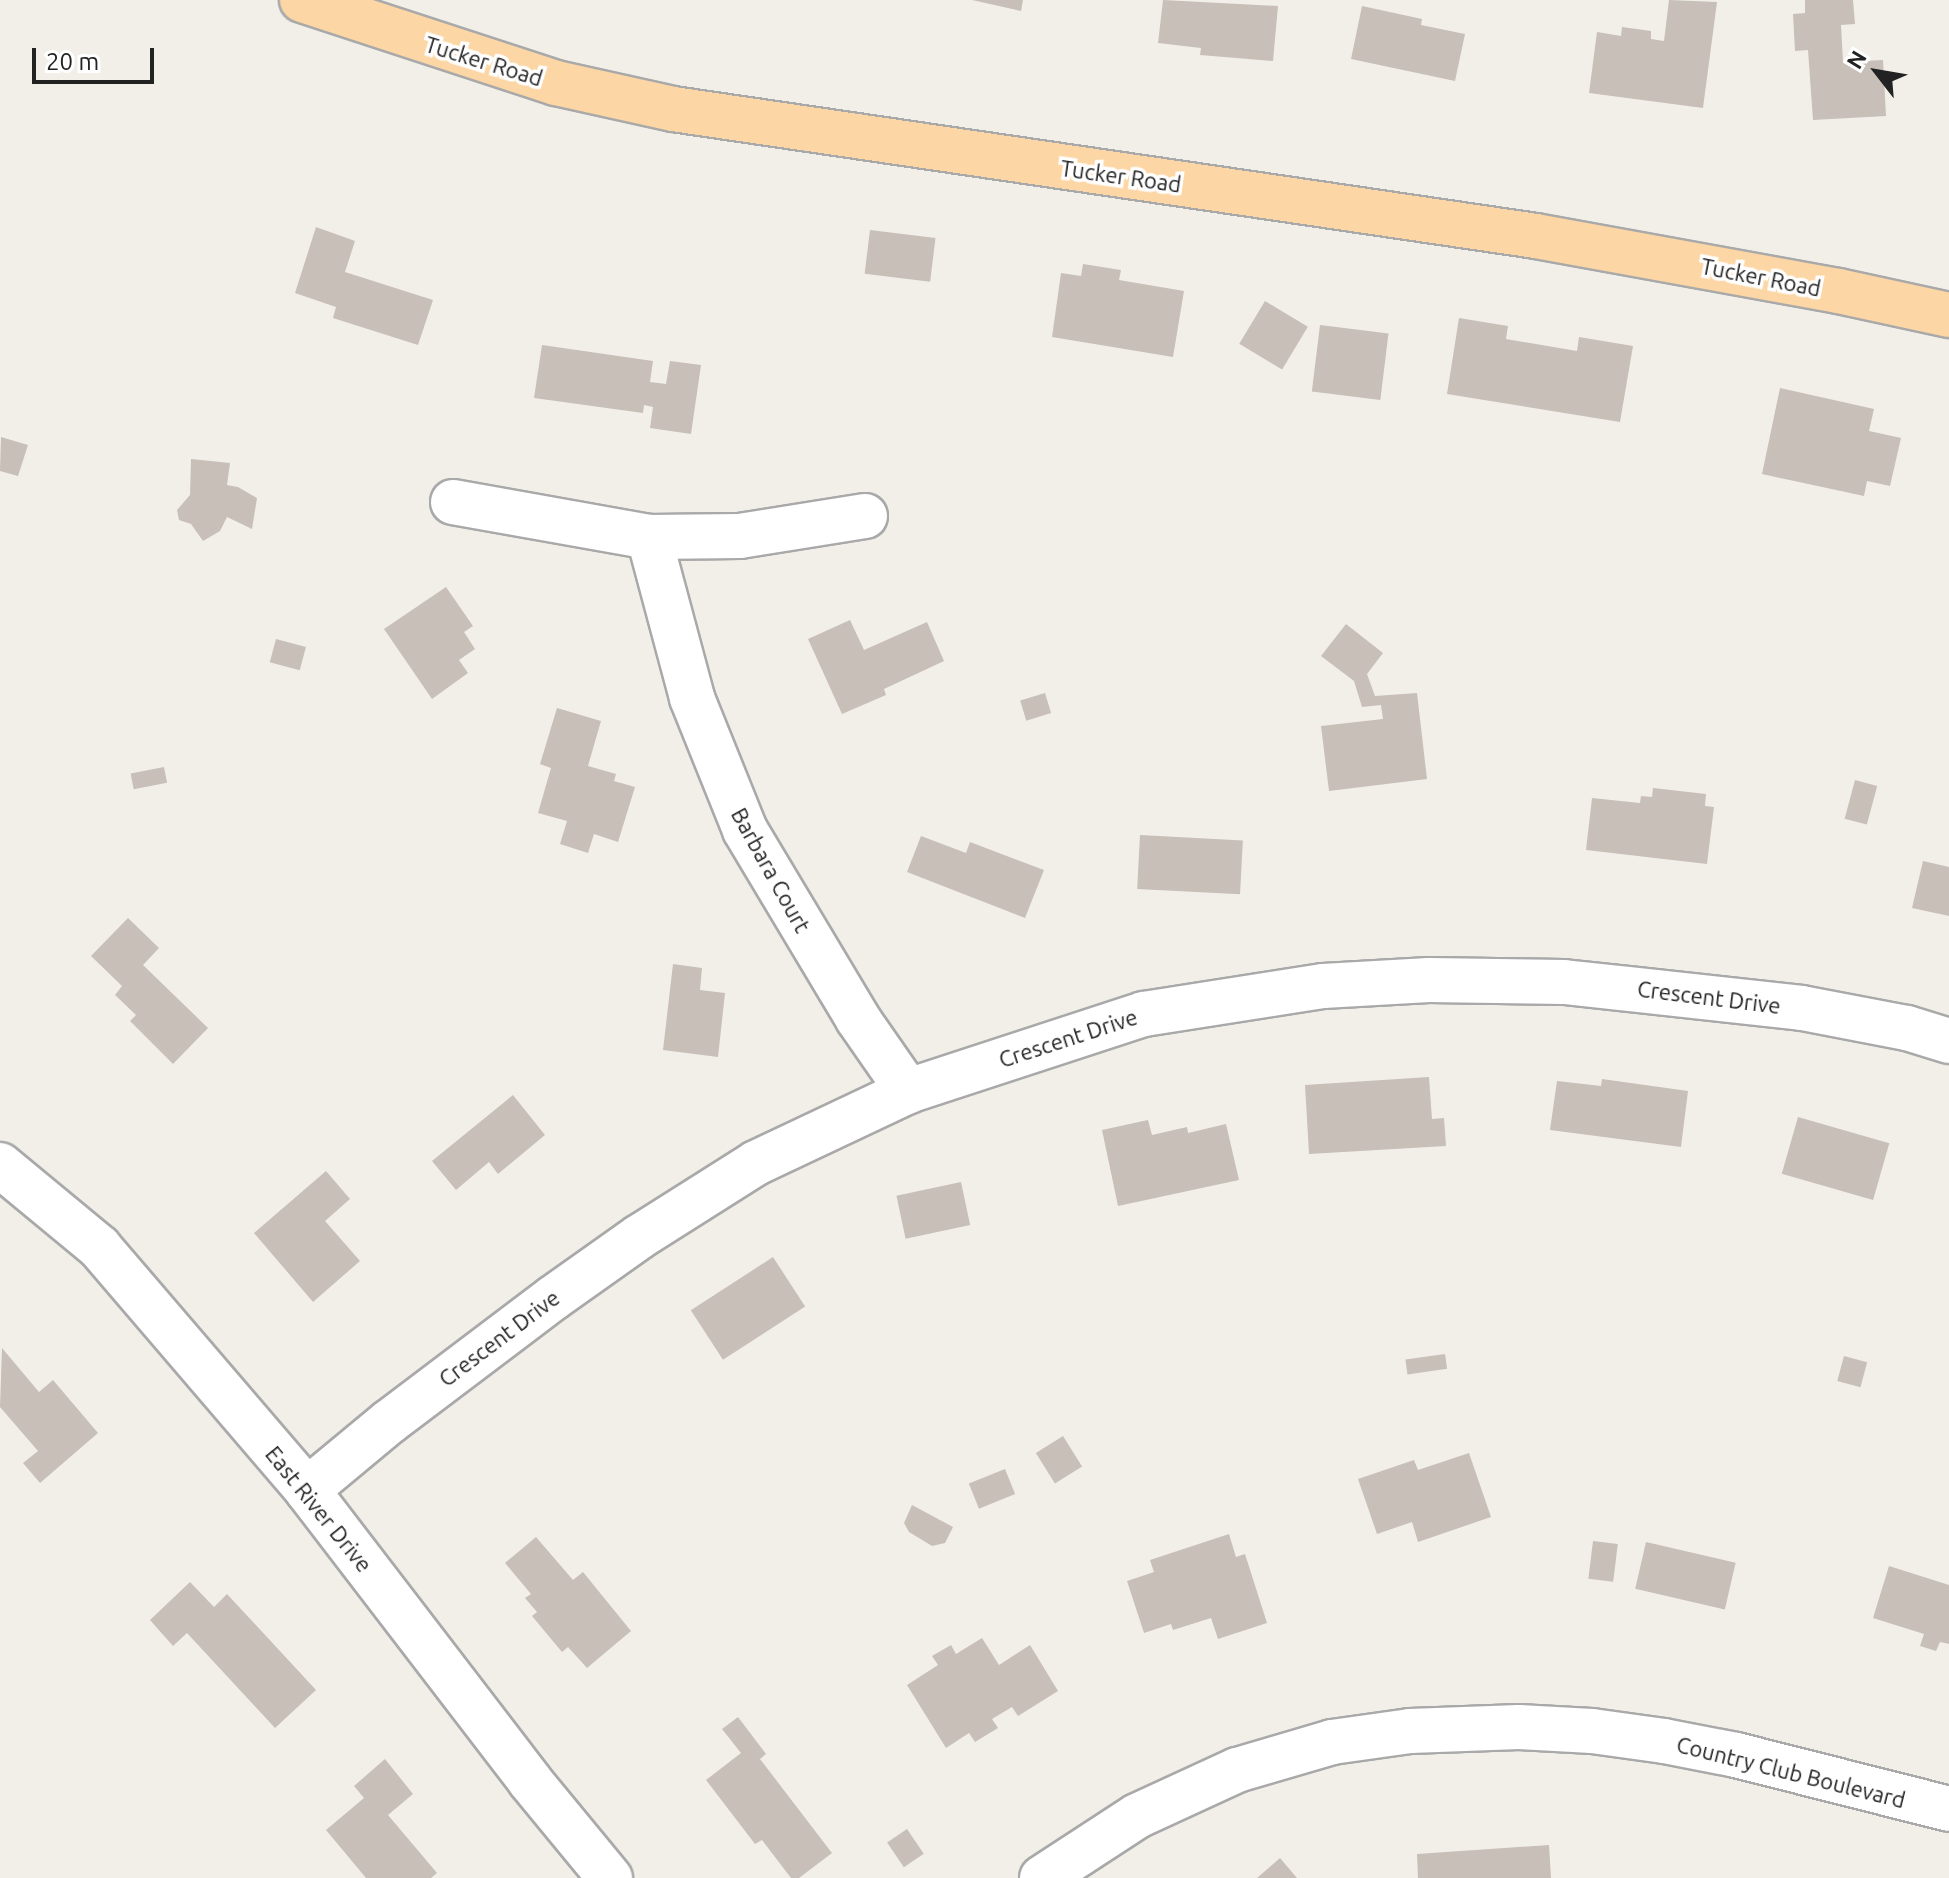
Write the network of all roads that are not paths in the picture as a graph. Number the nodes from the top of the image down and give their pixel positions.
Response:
1 (302, 0) edge
2 (1949, 315) edge
3 (453, 502) dead end
4 (865, 516) dead end
5 (649, 537) junction
6 (1949, 1041) edge
7 (908, 1091) junction
8 (0, 1165) edge
9 (307, 1490) junction
10 (1949, 1809) edge
11 (610, 1878) edge
12 (1042, 1878) edge

1 - 2 main road, Tucker Road
3 - 5 street
4 - 5 street
5 - 7 street, Barbara Court
6 - 7 street, Crescent Drive
7 - 9 street, Crescent Drive
8 - 9 street, East River Drive
9 - 11 street, East River Drive
10 - 12 street, Country Club Boulevard

